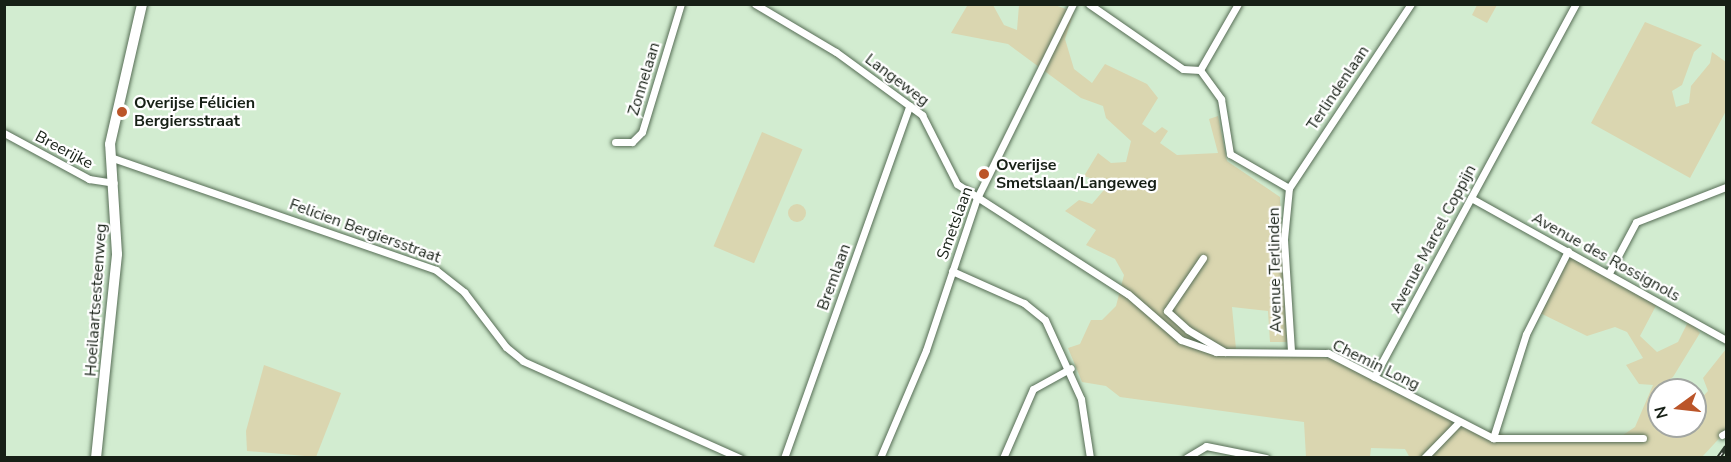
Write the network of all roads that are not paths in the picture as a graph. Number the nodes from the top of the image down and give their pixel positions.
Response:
1 (142, 4) edge
2 (681, 4) edge
3 (755, 4) edge
4 (1073, 4) edge
5 (1089, 4) edge
6 (1238, 4) edge
7 (1411, 4) edge
8 (1576, 4) edge
9 (1200, 70) junction
10 (909, 106) junction
11 (4, 133) edge
12 (615, 142) dead end
13 (110, 157) junction
14 (114, 183) junction
15 (1726, 187) edge
16 (1289, 188) junction
17 (977, 198) junction
18 (1471, 198) junction
19 (1568, 251) junction
20 (1203, 258) dead end
21 (952, 271) junction
22 (1610, 272) junction
23 (1111, 284) joint
24 (1726, 340) edge
25 (1291, 351) junction
26 (1225, 352) junction
27 (1071, 368) junction
28 (1374, 377) junction
29 (1459, 422) junction
30 (1493, 438) junction
31 (1643, 438) dead end
32 (96, 458) edge
33 (740, 458) edge
34 (784, 458) edge
35 (880, 458) edge
36 (1003, 458) edge
37 (1090, 458) edge
38 (1186, 458) edge
39 (1266, 458) edge
40 (1424, 458) edge

1 - 13 street, Hoeilaartsesteenweg
2 - 12 street, Zonnelaan
3 - 10 street, Langeweg
4 - 17 street, Smetslaan
5 - 9 street
6 - 9 street
7 - 16 street, Terlindenlaan
8 - 18 street, Avenue Marcel Coppijn
9 - 16 street
10 - 17 street, Langeweg
10 - 34 street, Bremlaan
11 - 14 street, Breerijke
13 - 14 street, Hoeilaartsesteenweg
13 - 33 street, Felicien Bergiersstraat
14 - 32 street, Hoeilaartsesteenweg
15 - 22 street
16 - 25 street, Avenue Terlinden
17 - 21 street, Smetslaan
17 - 23 street, Langeweg
18 - 19 street, Avenue des Rossignols
18 - 28 street, Avenue Marcel Coppijn
19 - 22 street, Avenue des Rossignols
19 - 30 street
20 - 26 street
21 - 27 street
21 - 35 street, Smetslaan
22 - 24 street, Avenue des Rossignols
23 - 26 street, Chemin Long
25 - 26 street, Chemin Long
25 - 28 street, Chemin Long
27 - 36 street
27 - 37 street
28 - 29 street, Chemin Long
29 - 30 street, Chemin Long
29 - 40 street
30 - 31 street, Chemin Long
38 - 39 street

